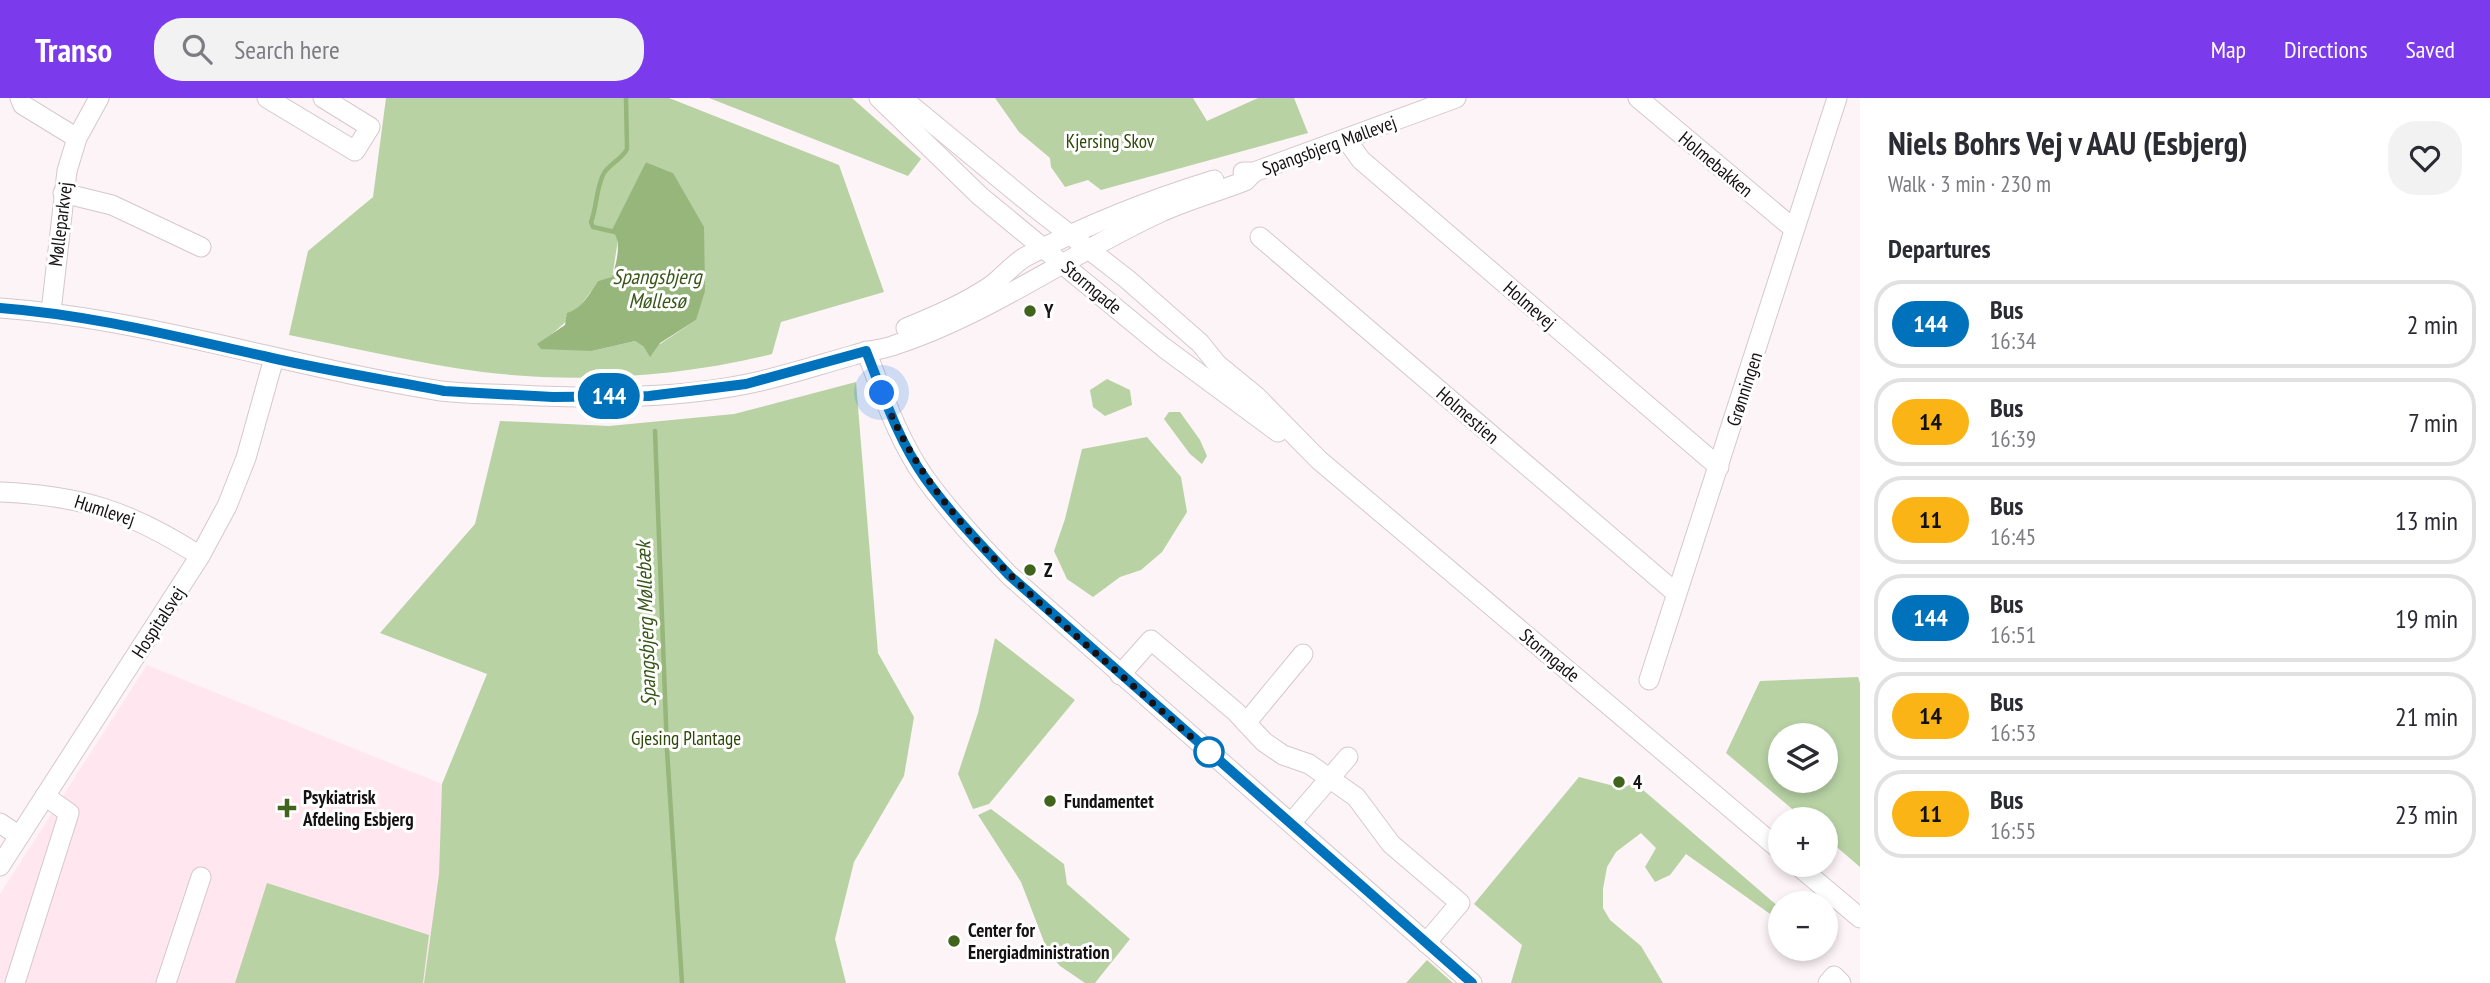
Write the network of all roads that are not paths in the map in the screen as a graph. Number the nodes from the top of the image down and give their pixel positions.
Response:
1 (99, 98) edge
2 (267, 98) edge
3 (323, 98) edge
4 (879, 98) edge
5 (902, 98) edge
6 (1638, 98) edge
7 (1837, 98) edge
8 (1448, 99) edge
9 (24, 100) edge
10 (77, 138) junction
11 (1346, 139) junction
12 (1254, 172) junction
13 (63, 193) junction
14 (1794, 229) junction
15 (1259, 237) dead end
16 (1058, 241) junction
17 (201, 247) dead end
18 (1076, 257) junction
19 (0, 308) edge
20 (51, 312) junction
21 (866, 351) junction
22 (274, 358) junction
23 (1320, 460) junction
24 (1719, 467) junction
25 (0, 492) edge
26 (200, 556) junction
27 (1676, 593) junction
28 (1303, 654) dead end
29 (1121, 675) junction
30 (1649, 680) dead end
31 (1246, 723) junction
32 (1348, 757) dead end
33 (1330, 778) junction
34 (45, 796) junction
35 (0, 823) edge
36 (1291, 823) junction
37 (19, 836) junction
38 (1768, 840) edge
39 (0, 866) edge
40 (201, 877) dead end
41 (1811, 877) edge
42 (1860, 918) edge
43 (1426, 943) junction
44 (15, 983) edge
45 (166, 983) edge
46 (1472, 983) edge
47 (1828, 983) edge
48 (1842, 983) edge

1 - 10 street, Mølleparkvej
2 - 3 street
4 - 16 street, Stormgade
5 - 16 street, Stormgade
6 - 14 street, Holmebakken
7 - 14 street, Grønningen
8 - 11 street, Spangsbjerg Møllevej
9 - 10 street
10 - 13 street, Mølleparkvej
11 - 12 street, Spangsbjerg Møllevej
11 - 24 street, Holmevej
12 - 16 street, Spangsbjerg Møllevej
12 - 18 street, Spangsbjerg Møllevej
13 - 17 street
13 - 20 street, Mølleparkvej
14 - 24 street, Grønningen
15 - 27 street, Holmestien
16 - 18 street, Stormgade
16 - 18 street
16 - 21 street, Spangsbjerg Møllevej
18 - 21 street, Spangsbjerg Møllevej
18 - 23 street, Stormgade
18 - 23 street, Stormgade
19 - 20 street, Spangsbjerg Møllevej
20 - 22 street, Spangsbjerg Møllevej
21 - 22 street, Spangsbjerg Møllevej
21 - 29 street
22 - 26 street, Hospitalsvej
23 - 38 street, Stormgade
24 - 27 street, Grønningen
25 - 26 street, Humlevej
26 - 34 street, Hospitalsvej
27 - 30 street, Grønningen
28 - 31 street
29 - 31 street
29 - 36 street
31 - 33 street
32 - 33 street
33 - 36 street
33 - 43 street
34 - 37 street, Hospitalsvej
34 - 44 street
35 - 37 street
36 - 43 street
37 - 39 street, Hospitalsvej
40 - 45 street
41 - 42 street
43 - 46 street
47 - 48 street

